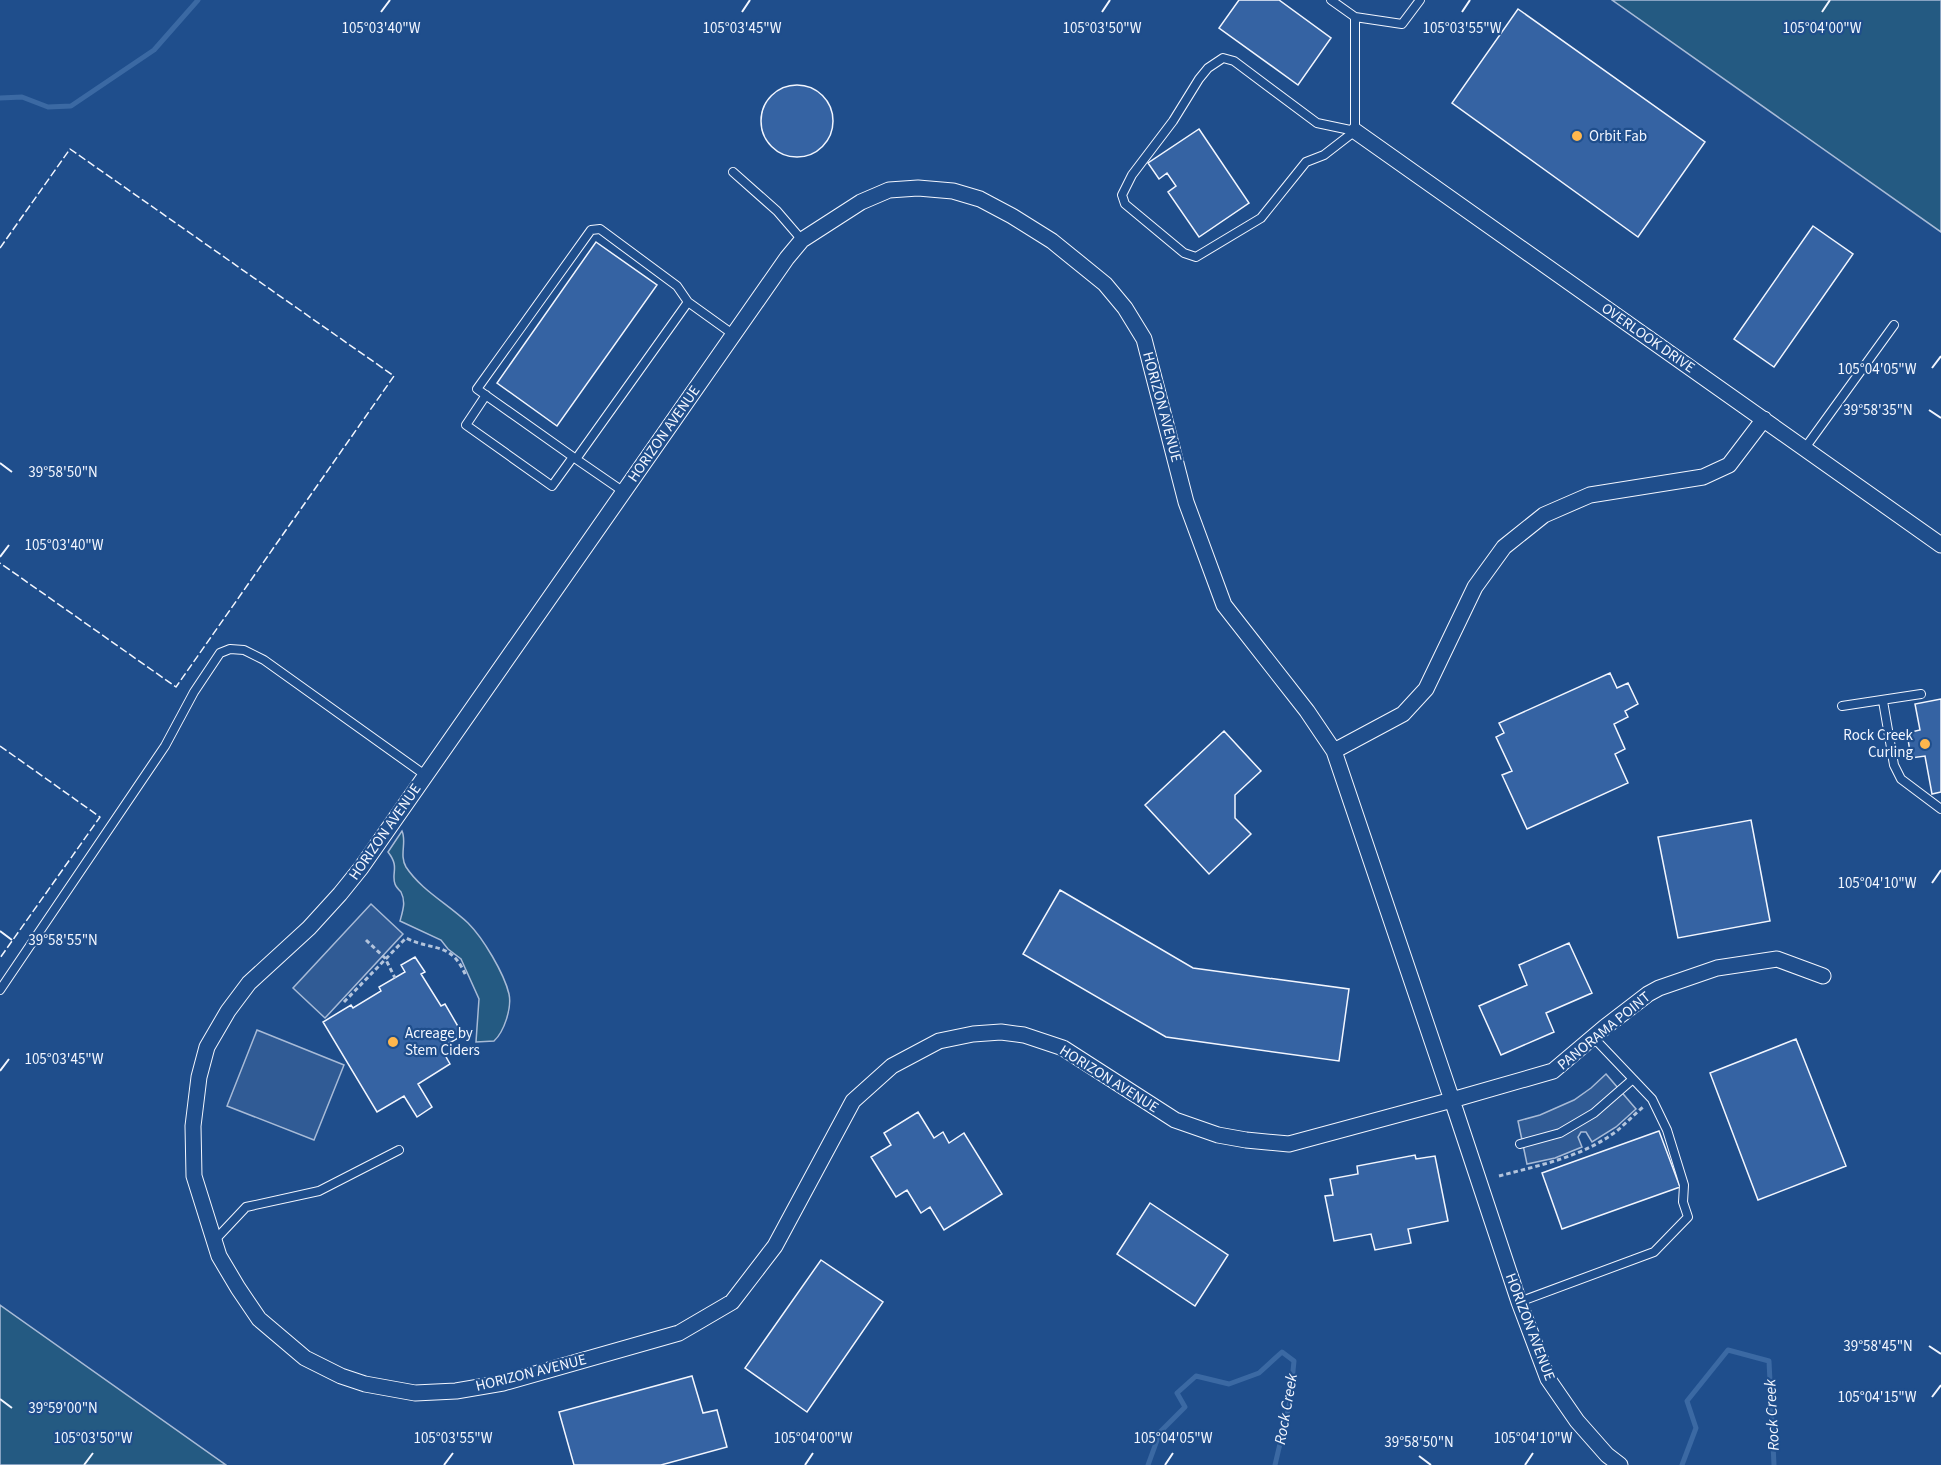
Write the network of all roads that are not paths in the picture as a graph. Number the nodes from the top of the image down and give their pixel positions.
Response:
1 (1331, 0) edge
2 (1420, 0) edge
3 (1355, 16) junction
4 (1355, 131) junction
5 (733, 172) dead end
6 (802, 240) junction
7 (688, 302) junction
8 (1894, 324) dead end
9 (734, 335) junction
10 (486, 395) junction
11 (1764, 419) junction
12 (1805, 448) junction
13 (575, 458) junction
14 (624, 492) junction
15 (1941, 545) edge
16 (1921, 694) dead end
17 (1883, 700) junction
18 (1842, 706) dead end
19 (1334, 751) junction
20 (426, 775) junction
21 (1941, 809) edge
22 (1823, 976) dead end
23 (0, 990) edge
24 (1593, 1037) junction
25 (1633, 1079) junction
26 (1452, 1100) junction
27 (1520, 1144) dead end
28 (399, 1150) dead end
29 (214, 1241) junction
30 (1519, 1302) junction
31 (1620, 1465) edge

1 - 3 lane
2 - 3 lane
3 - 4 lane
4 - 4 lane
4 - 11 street, OVERLOOK DRIVE
5 - 6 lane
6 - 9 street, HORIZON AVENUE
6 - 19 street, HORIZON AVENUE
7 - 9 lane
7 - 10 lane
7 - 13 lane
8 - 12 lane
9 - 14 street, HORIZON AVENUE
10 - 13 lane
10 - 13 lane
11 - 12 street, OVERLOOK DRIVE
11 - 19 street
12 - 15 street, OVERLOOK DRIVE
13 - 14 lane
14 - 20 street, HORIZON AVENUE
16 - 17 lane
17 - 18 lane
17 - 21 lane
19 - 26 street, HORIZON AVENUE
20 - 23 lane
20 - 29 street, HORIZON AVENUE
22 - 24 street, PANORAMA POINT
24 - 25 lane
24 - 26 street, PANORAMA POINT
25 - 27 lane
25 - 30 lane
26 - 29 street, HORIZON AVENUE
26 - 30 street, HORIZON AVENUE
28 - 29 lane
30 - 31 street, HORIZON AVENUE

